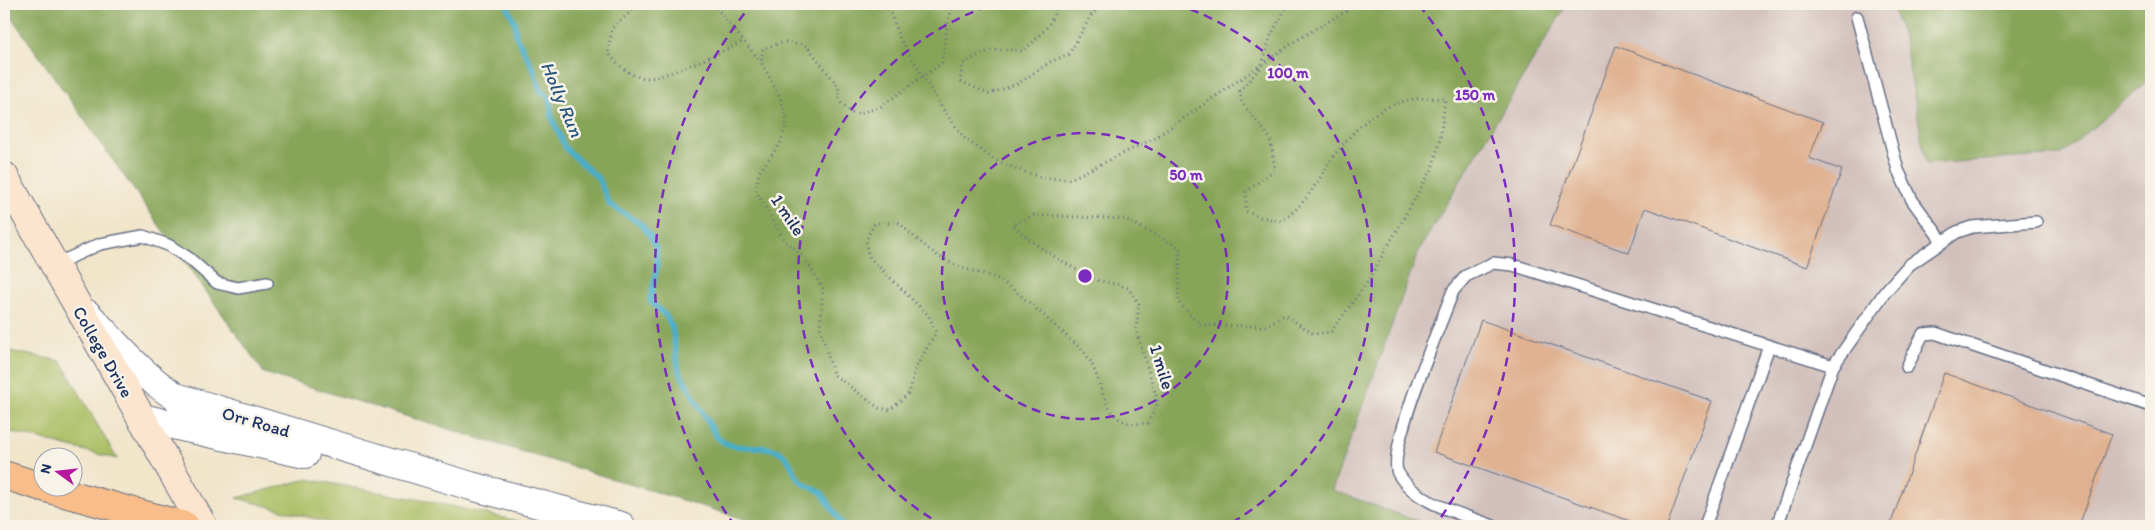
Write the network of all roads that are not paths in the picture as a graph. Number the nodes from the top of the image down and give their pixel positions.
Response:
1 (1857, 17) dead end
2 (4, 176) edge
3 (2036, 222) dead end
4 (1942, 241) junction
5 (54, 265) junction
6 (267, 283) dead end
7 (73, 300) junction
8 (1769, 346) junction
9 (1833, 366) junction
10 (1907, 367) dead end
11 (2151, 406) edge
12 (141, 418) junction
13 (4, 476) edge
14 (32, 484) edge
15 (471, 486) junction
16 (82, 498) edge
17 (185, 526) edge
18 (203, 526) edge
19 (621, 526) edge
20 (1493, 526) edge
21 (1705, 526) edge
22 (1777, 526) edge

1 - 4 lane
2 - 5 main road, College Drive
3 - 4 lane
4 - 9 lane
5 - 6 lane
5 - 7 main road, College Drive
7 - 12 main road, College Drive
7 - 15 street, Orr Road
8 - 9 lane
8 - 20 lane
8 - 21 lane
9 - 22 lane
10 - 11 lane
12 - 15 street, Orr Road
12 - 18 main road, College Drive
13 - 14 highway
15 - 19 street, Orr Road
16 - 17 highway

